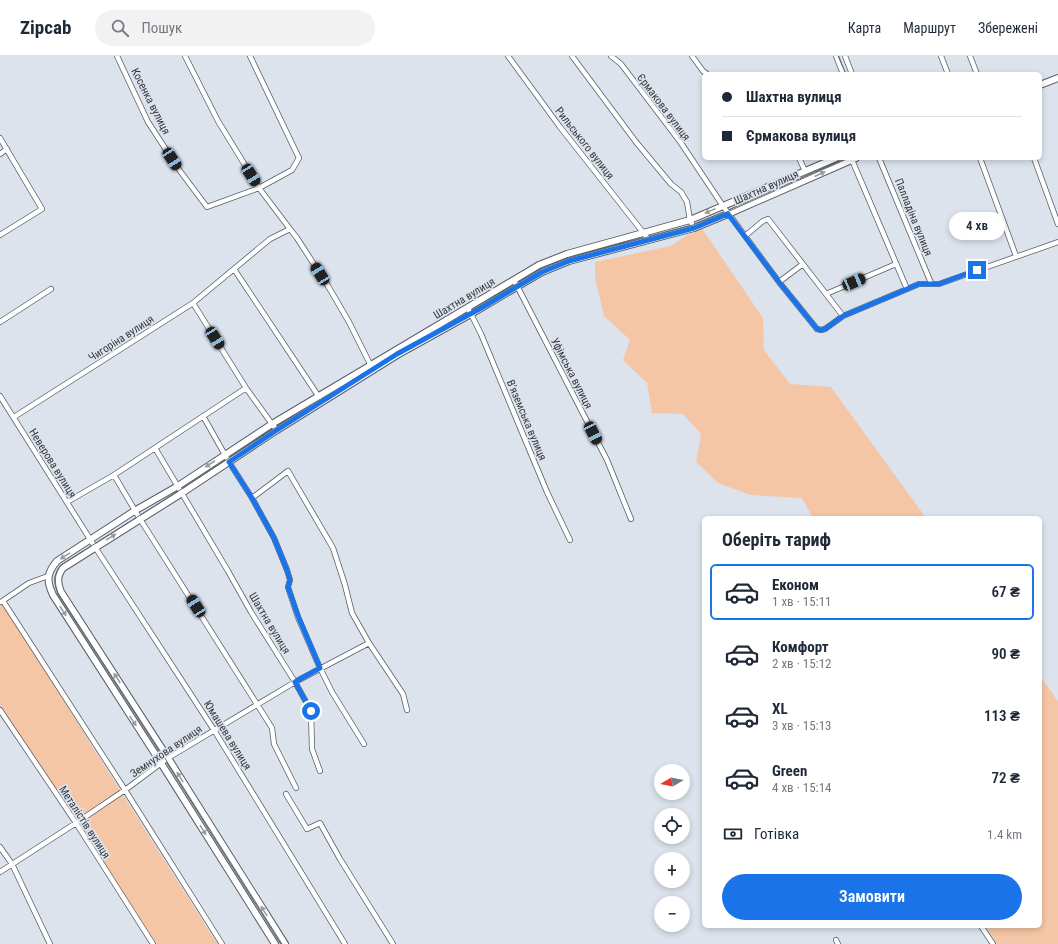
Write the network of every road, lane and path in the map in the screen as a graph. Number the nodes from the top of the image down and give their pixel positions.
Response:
1 (117, 56) edge
2 (185, 56) edge
3 (250, 56) edge
4 (508, 56) edge
5 (572, 56) edge
6 (611, 56) edge
7 (692, 56) edge
8 (836, 56) edge
9 (844, 56) edge
10 (941, 56) edge
11 (970, 56) edge
12 (705, 72) edge
13 (842, 72) edge
14 (851, 72) edge
15 (947, 72) edge
16 (976, 72) edge
17 (1058, 78) edge
18 (1042, 84) edge
19 (0, 138) edge
20 (7, 149) junction
21 (0, 154) edge
22 (800, 160) edge
23 (831, 160) edge
24 (852, 160) edge
25 (854, 160) edge
26 (880, 160) edge
27 (981, 160) edge
28 (1035, 160) edge
29 (805, 171) junction
30 (259, 188) junction
31 (723, 206) junction
32 (728, 214) junction
33 (690, 220) junction
34 (1058, 224) edge
35 (694, 228) junction
36 (290, 229) junction
37 (644, 233) junction
38 (0, 235) edge
39 (745, 236) junction
40 (649, 240) junction
41 (1058, 242) edge
42 (1016, 256) junction
43 (803, 264) junction
44 (896, 264) junction
45 (234, 269) junction
46 (514, 280) junction
47 (779, 282) junction
48 (931, 283) junction
49 (518, 287) junction
50 (51, 289) dead end
51 (907, 289) junction
52 (826, 294) junction
53 (193, 303) junction
54 (470, 311) junction
55 (843, 316) junction
56 (0, 322) edge
57 (372, 367) junction
58 (246, 388) junction
59 (0, 396) edge
60 (319, 397) junction
61 (203, 416) junction
62 (14, 417) junction
63 (272, 424) junction
64 (277, 430) junction
65 (155, 448) junction
66 (225, 454) junction
67 (229, 462) junction
68 (114, 475) junction
69 (178, 486) junction
70 (182, 492) junction
71 (252, 498) junction
72 (67, 502) junction
73 (136, 510) junction
74 (140, 519) junction
75 (631, 519) dead end
76 (91, 540) junction
77 (570, 540) dead end
78 (95, 547) junction
79 (48, 576) junction
80 (1, 602) edge
81 (369, 643) junction
82 (320, 668) junction
83 (295, 682) junction
84 (257, 705) junction
85 (0, 710) edge
86 (407, 710) dead end
87 (214, 730) junction
88 (364, 744) dead end
89 (168, 758) junction
90 (161, 763) junction
91 (320, 771) dead end
92 (296, 788) dead end
93 (124, 790) junction
94 (286, 794) dead end
95 (76, 823) junction
96 (0, 847) edge
97 (12, 864) junction
98 (0, 872) edge
99 (982, 928) edge
100 (50, 944) edge
101 (153, 944) edge
102 (222, 944) edge
103 (275, 944) edge
104 (285, 944) edge
105 (345, 944) edge
106 (393, 944) edge
107 (993, 944) edge

1 - 30 street, Косенка вулиця
2 - 30 street
3 - 30 street
4 - 37 street, Рильського вулиця
5 - 33 street
6 - 31 street, Єрмакова вулиця
7 - 12 street
8 - 13 street
9 - 14 street
10 - 15 street
11 - 16 street
17 - 18 main road
19 - 20 street
20 - 21 street
20 - 38 street
22 - 29 street
23 - 29 main road, Шахтна вулиця
32 -> 24 main road, Шахтна вулиця
25 - 44 street
26 - 48 street, Палладіна вулиця
27 - 42 street
28 - 34 street
29 - 31 main road, Шахтна вулиця
30 - 36 street
31 - 32 street, Єрмакова вулиця
31 -> 33 main road, Шахтна вулиця
32 - 35 main road, Шахтна вулиця
32 - 39 street, Єрмакова вулиця
33 - 35 street
33 - 37 main road, Шахтна вулиця
35 - 40 main road, Шахтна вулиця
36 - 45 street, Чигоріна вулиця
36 - 57 street
37 - 40 street, Рильського вулиця
37 - 46 main road, Шахтна вулиця
39 - 43 street
39 - 47 street, Єрмакова вулиця
40 - 49 main road, Шахтна вулиця
41 - 42 street, Єрмакова вулиця
42 - 48 street, Єрмакова вулиця
43 - 47 street
43 - 52 street
44 - 51 street
44 - 52 street
45 - 53 street, Чигоріна вулиця
45 - 60 street
46 - 49 street, Уфімська вулиця
46 - 54 main road, Шахтна вулиця
47 - 55 street, Єрмакова вулиця
48 - 51 street, Єрмакова вулиця
49 - 54 main road, Шахтна вулиця
49 - 75 street, Уфімська вулиця
50 - 56 street
51 - 55 street, Єрмакова вулиця
52 - 55 street
53 - 58 street
53 - 62 street, Чигоріна вулиця
54 - 57 main road, Шахтна вулиця
54 - 77 street, В’яземська вулиця
57 - 60 main road, Шахтна вулиця
57 - 64 main road, Шахтна вулиця
58 - 61 street
58 - 63 street
59 - 62 street, Неверова вулиця
60 - 63 main road, Шахтна вулиця
61 - 65 street
61 - 66 street
62 - 72 street, Неверова вулиця
63 - 64 street
63 - 66 main road, Шахтна вулиця
64 - 67 main road, Шахтна вулиця
65 - 68 street
65 - 69 street, Шахтна вулиця
66 - 67 street
66 -> 69 main road, Шахтна вулиця
67 - 70 main road, Шахтна вулиця
67 - 71 street
68 - 72 street
68 - 73 street
69 - 70 street, Шахтна вулиця
69 - 73 main road, Шахтна вулиця
70 - 74 main road, Шахтна вулиця
70 - 83 street, Шахтна вулиця
71 - 81 street
71 - 82 street
72 - 76 street, Неверова вулиця
73 - 74 street
73 - 76 main road, Шахтна вулиця
78 -> 74 main road, Шахтна вулиця
74 - 84 street
76 - 78 street, Юмашева вулиця
76 -> 79 main road, Шахтна вулиця
78 - 87 street, Юмашева вулиця
89 -> 78 main road, Шахтна вулиця
79 - 80 street
79 -> 90 main road
80 - 93 street
81 - 82 street, Земнухова вулиця
81 - 86 street
82 - 83 street, Земнухова вулиця
82 - 88 street
83 - 84 street, Земнухова вулиця
83 - 91 street, Шахтна вулиця
84 - 87 street, Земнухова вулиця
84 - 92 street
85 - 95 street, Металістів вулиця
87 - 89 street, Земнухова вулиця
87 - 105 street, Юмашева вулиця
89 - 90 street, Земнухова вулиця
104 -> 89 main road
90 - 93 street, Земнухова вулиця
90 -> 103 main road
93 - 95 street, Земнухова вулиця
93 - 102 street
94 - 106 street
95 - 97 street, Земнухова вулиця
95 - 101 street, Металістів вулиця
96 - 97 street
97 - 98 street, Земнухова вулиця
97 - 100 street
99 - 107 street

